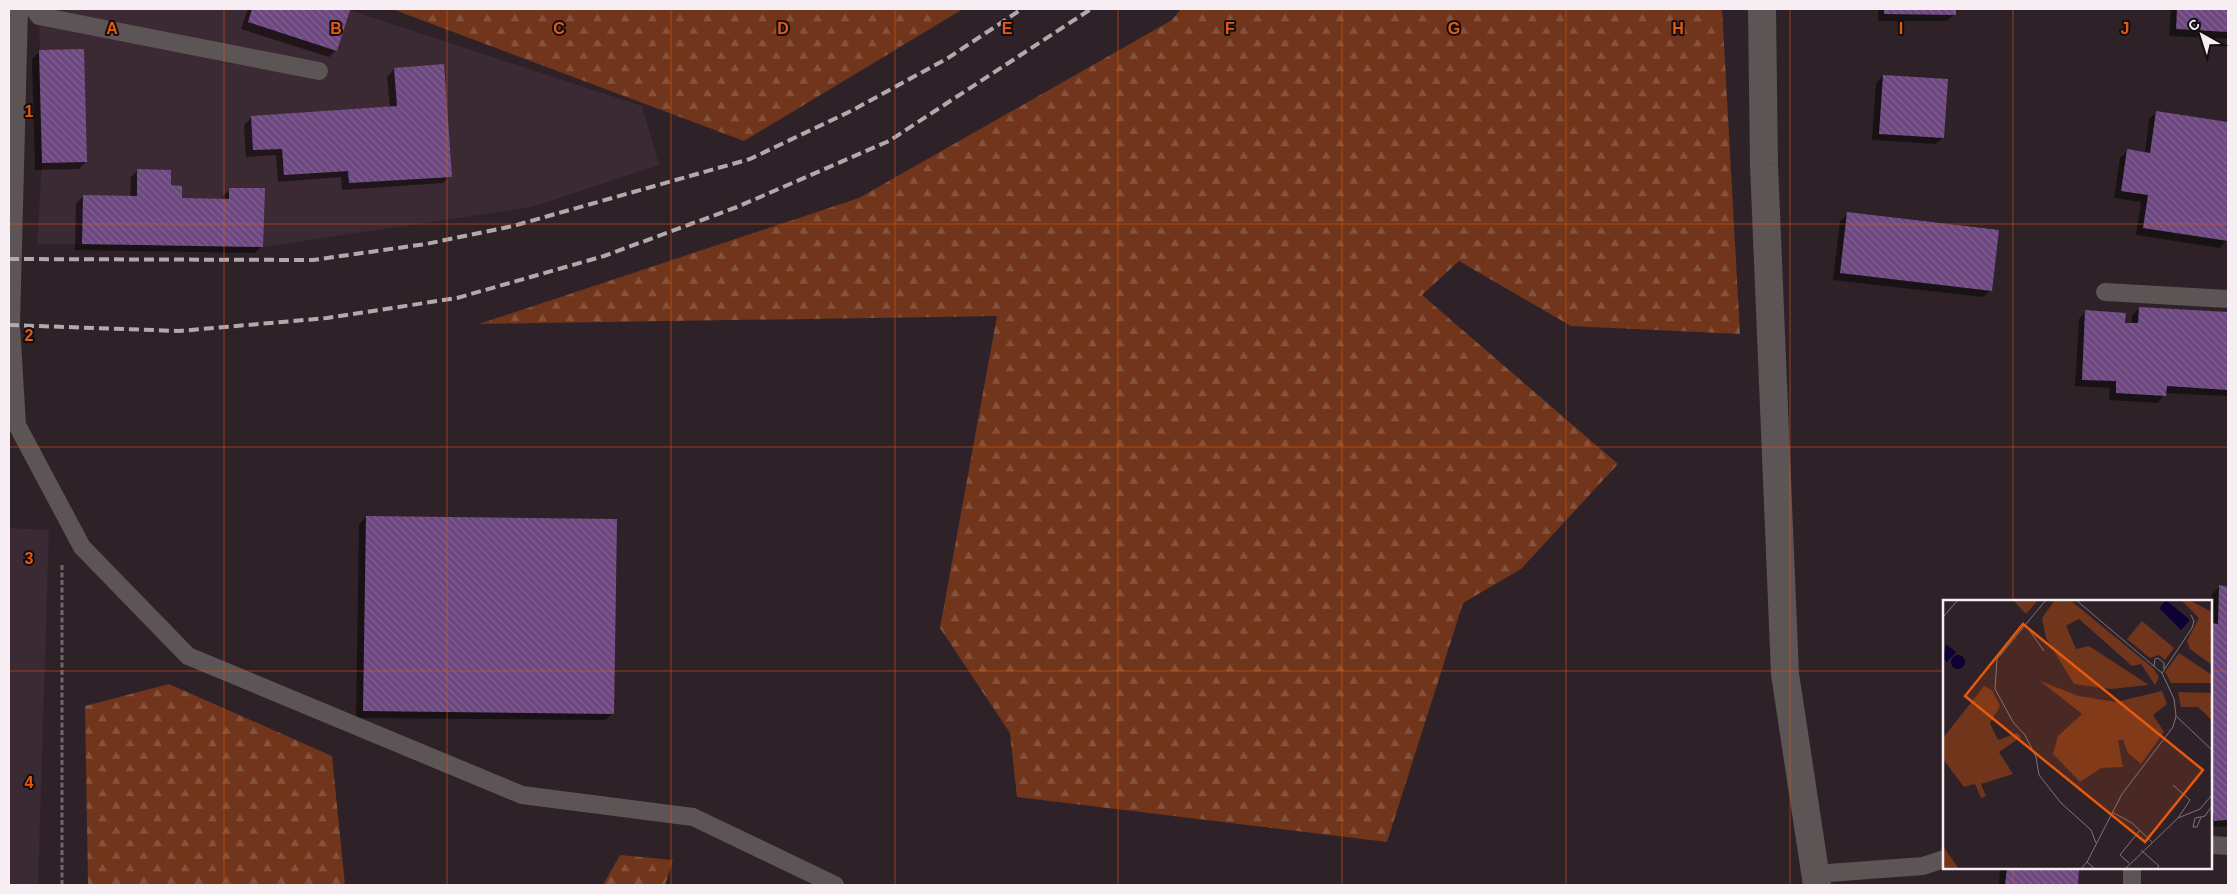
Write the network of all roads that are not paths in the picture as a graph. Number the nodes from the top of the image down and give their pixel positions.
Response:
1 (19, 9) edge
2 (34, 9) edge
3 (1762, 9) edge
4 (318, 71) dead end
5 (2105, 292) dead end
6 (2228, 299) edge
7 (2212, 845) edge
8 (2228, 846) edge
9 (1943, 859) edge
10 (2132, 869) edge
11 (1816, 880) edge
12 (835, 885) edge
13 (2132, 885) edge

1 - 12 lane
2 - 4 lane
3 - 11 street
5 - 6 lane
7 - 8 lane
9 - 11 lane
10 - 13 lane

